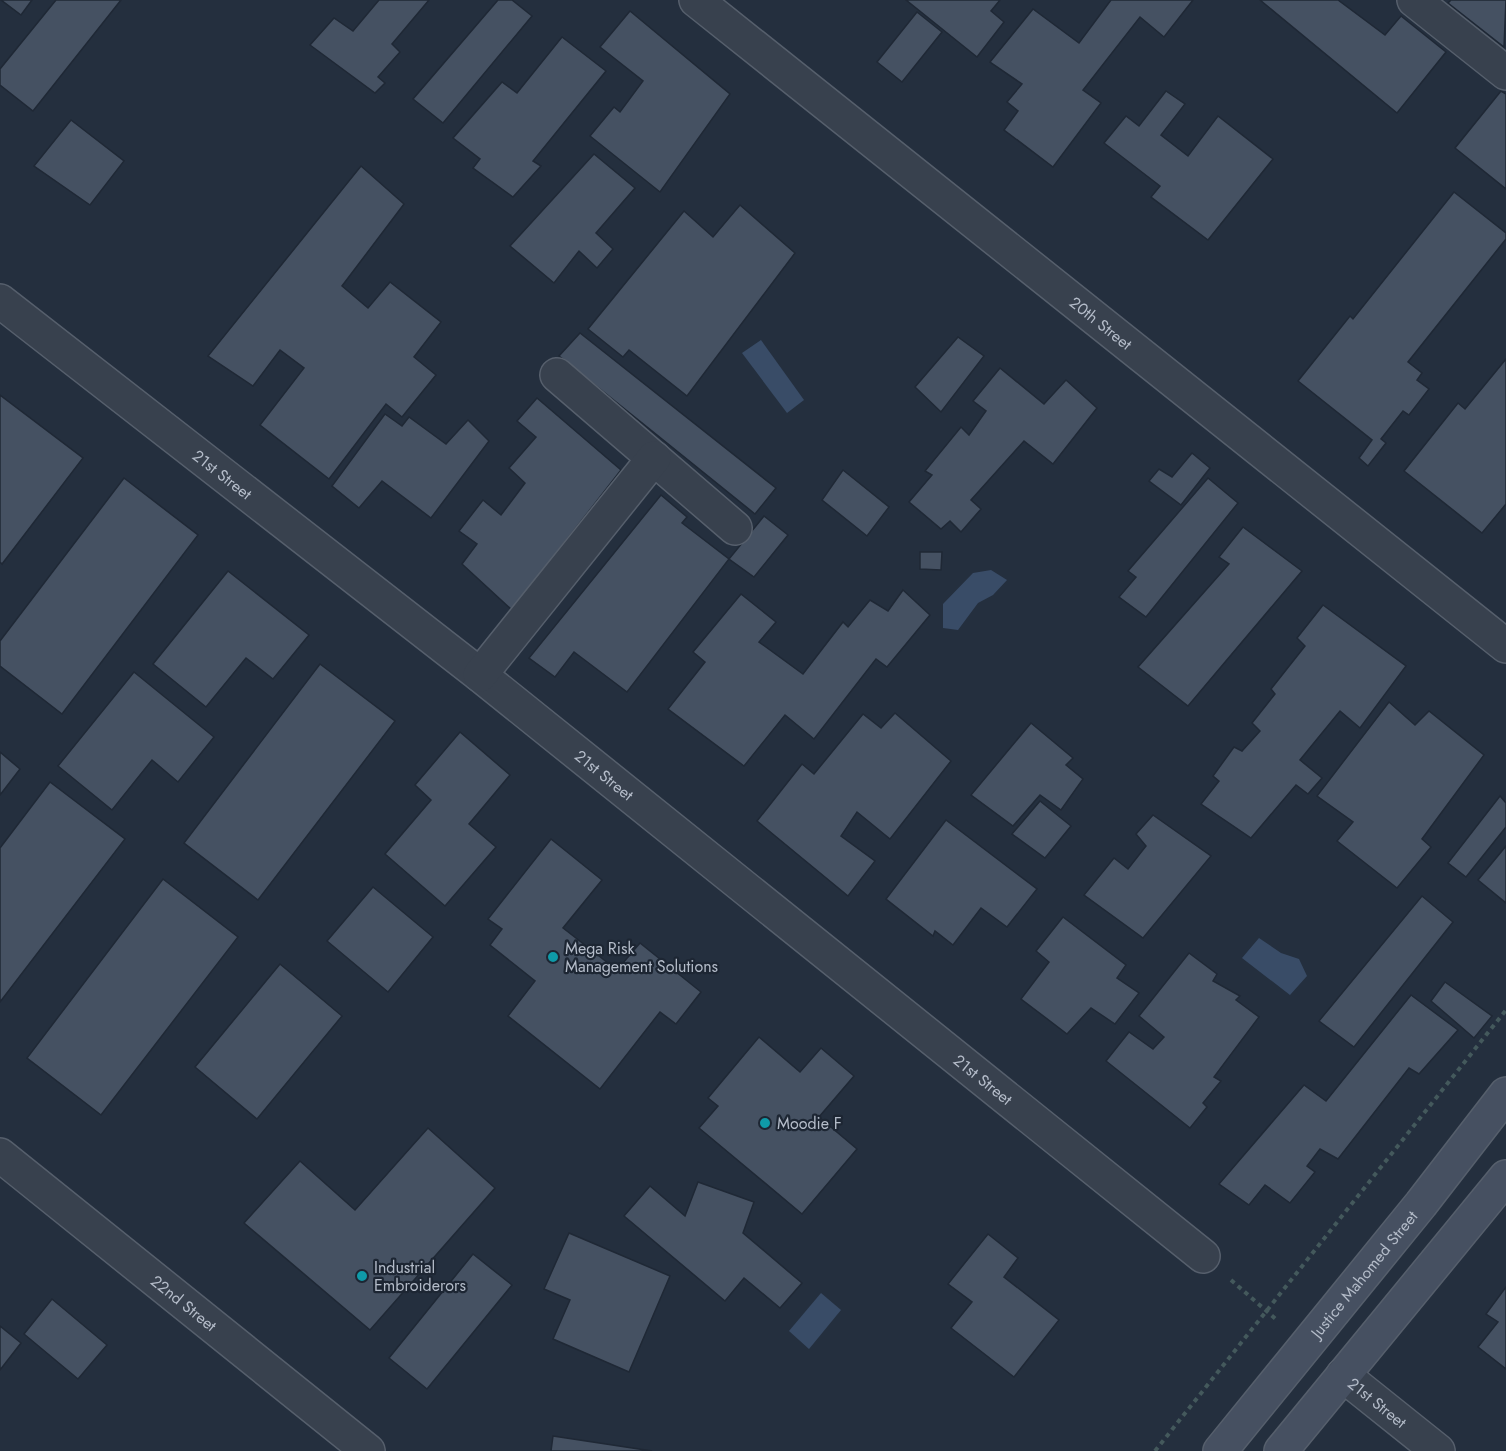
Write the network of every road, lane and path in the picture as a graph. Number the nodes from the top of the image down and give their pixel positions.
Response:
1 (696, 0) edge
2 (1414, 0) edge
3 (1506, 73) edge
4 (0, 301) edge
5 (557, 375) dead end
6 (654, 458) junction
7 (735, 528) dead end
8 (1506, 646) edge
9 (480, 675) junction
10 (1506, 1010) edge
11 (1506, 1094) edge
12 (0, 1155) edge
13 (1506, 1177) edge
14 (1203, 1256) joint
15 (1266, 1311) junction
16 (1305, 1344) junction
17 (1343, 1375) junction
18 (368, 1451) edge
19 (1155, 1451) edge
20 (1220, 1451) edge
21 (1281, 1451) edge
22 (1438, 1451) edge

1 - 8 street, 20th Street
2 - 3 street
4 - 9 street, 21st Street
5 - 6 street
6 - 7 street
6 - 9 street
9 - 14 street, 21st Street
10 - 15 path
11 - 16 main road, Justice Mahomed Street
12 - 18 street, 22nd Street
13 - 17 main road
14 - 15 path
15 - 16 path
15 - 19 path
16 - 20 main road, Justice Mahomed Street
17 - 21 main road
17 - 22 street, 21st Street

